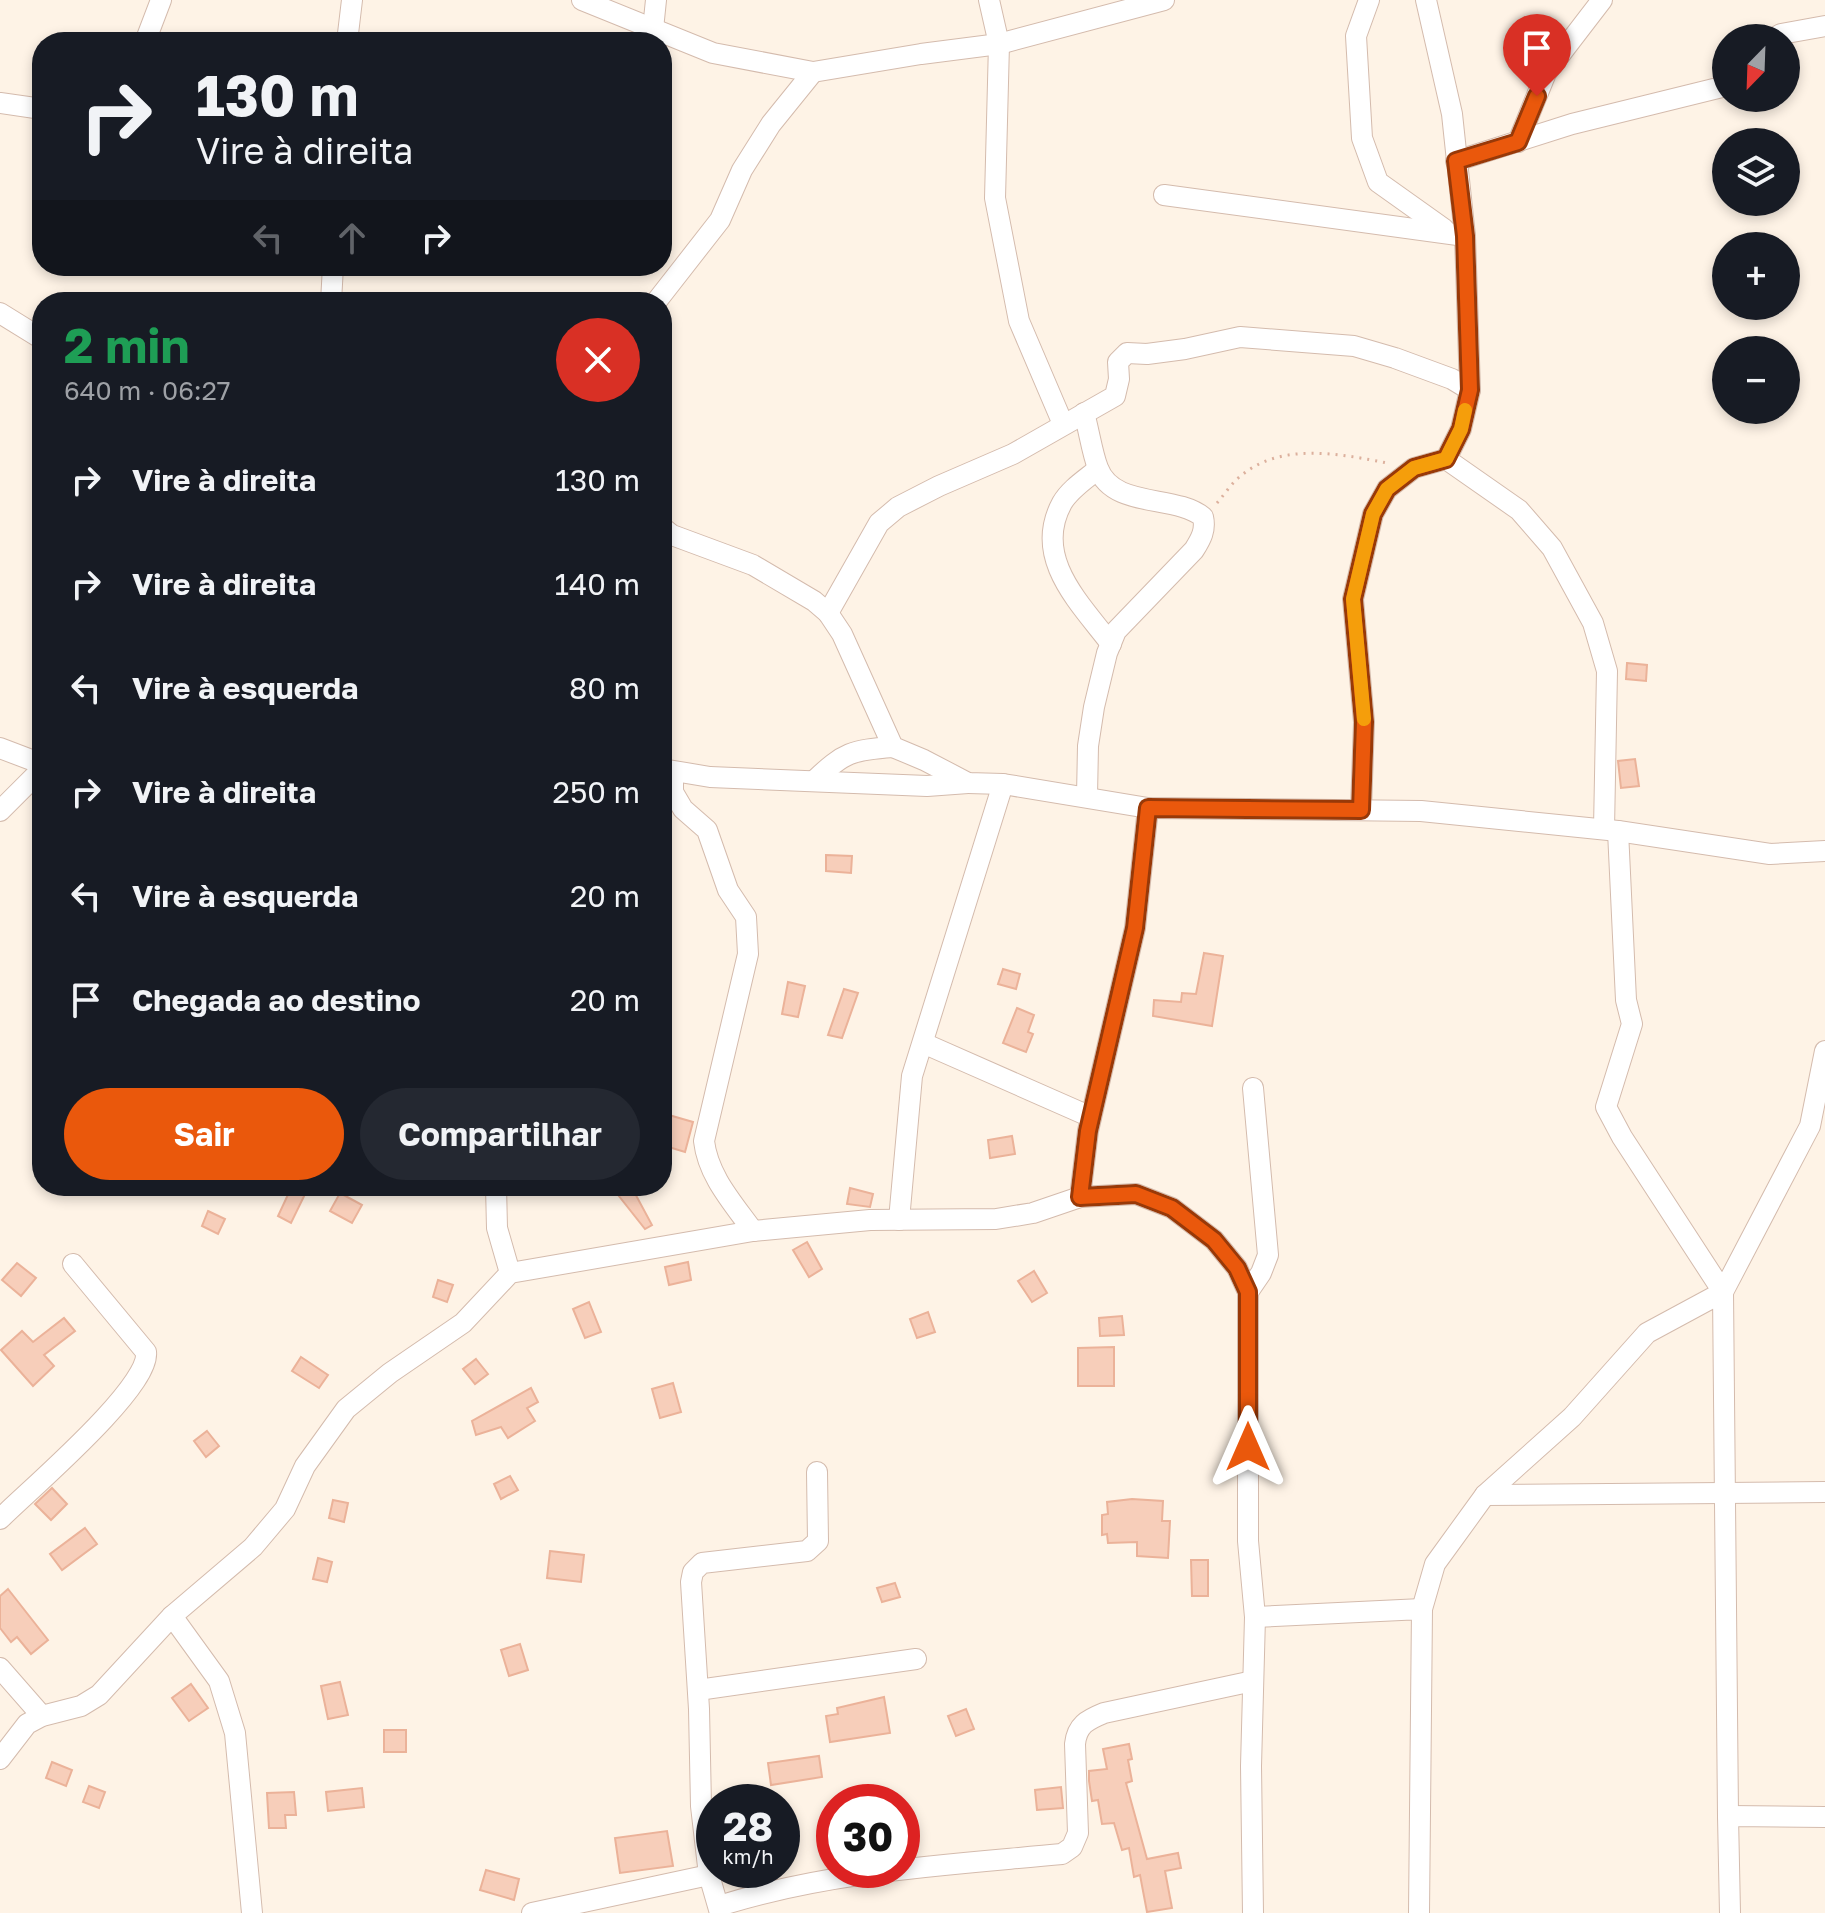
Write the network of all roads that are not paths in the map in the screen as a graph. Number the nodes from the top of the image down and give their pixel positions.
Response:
1 (161, 0) edge
2 (352, 0) edge
3 (582, 0) edge
4 (656, 0) edge
5 (989, 0) edge
6 (1164, 0) edge
7 (1369, 0) edge
8 (1426, 0) edge
9 (1602, 0) edge
10 (1825, 26) edge
11 (653, 29) junction
12 (1800, 31) edge
13 (149, 32) edge
14 (348, 32) edge
15 (660, 32) edge
16 (672, 37) edge
17 (999, 44) junction
18 (813, 72) junction
19 (1712, 89) edge
20 (0, 103) edge
21 (32, 108) edge
22 (1518, 142) junction
23 (1456, 161) junction
24 (1164, 195) dead end
25 (1458, 235) junction
26 (664, 292) edge
27 (0, 313) edge
28 (32, 333) edge
29 (1470, 390) junction
30 (1084, 413) junction
31 (1063, 424) junction
32 (1446, 459) junction
33 (1098, 469) junction
34 (672, 535) edge
35 (828, 613) junction
36 (1111, 644) junction
37 (893, 747) junction
38 (0, 748) edge
39 (32, 762) edge
40 (672, 772) edge
41 (32, 777) edge
42 (814, 781) junction
43 (968, 783) junction
44 (1003, 784) junction
45 (672, 788) edge
46 (1087, 796) junction
47 (1148, 808) junction
48 (1361, 810) junction
49 (0, 811) edge
50 (1611, 830) junction
51 (1825, 851) edge
52 (923, 1043) junction
53 (1825, 1051) edge
54 (1253, 1088) dead end
55 (1091, 1117) junction
56 (496, 1196) edge
57 (1080, 1197) junction
58 (899, 1220) junction
59 (753, 1231) junction
60 (73, 1264) dead end
61 (510, 1273) junction
62 (1248, 1292) junction
63 (1723, 1292) junction
64 (817, 1472) dead end
65 (1825, 1492) edge
66 (1725, 1493) junction
67 (1485, 1495) junction
68 (0, 1519) edge
69 (1422, 1609) junction
70 (172, 1616) junction
71 (1255, 1617) junction
72 (916, 1659) dead end
73 (0, 1668) edge
74 (1253, 1681) junction
75 (698, 1690) junction
76 (42, 1716) junction
77 (0, 1759) edge
78 (700, 1784) edge
79 (1728, 1816) junction
80 (1825, 1817) edge
81 (696, 1878) edge
82 (713, 1888) edge
83 (720, 1909) edge
84 (252, 1913) edge
85 (532, 1913) edge
86 (1253, 1913) edge
87 (1419, 1913) edge
88 (1730, 1913) edge

1 - 13 street
2 - 14 street
3 - 11 street
4 - 11 street
5 - 17 street
6 - 17 street
7 - 25 street
8 - 23 street
9 - 22 street
10 - 12 street
11 - 15 street
16 - 18 street
17 - 18 street
17 - 31 street
18 - 26 street
19 - 22 street
20 - 21 street
22 - 23 street
23 - 25 street
24 - 25 street
25 - 29 street
27 - 28 street
29 - 30 street
29 - 32 street
30 - 31 street
30 - 33 street
31 - 35 street
32 - 48 street
32 - 50 street
33 - 36 street
33 - 36 street
34 - 35 street
35 - 37 street
36 - 46 street
37 - 42 street
37 - 43 street
38 - 39 street
40 - 42 street
41 - 49 street
42 - 43 street
43 - 44 street
44 - 46 street
44 - 52 street
45 - 59 street
46 - 47 street
47 - 48 street
47 - 55 street
48 - 50 street
50 - 51 street
50 - 63 street
52 - 55 street
52 - 58 street
53 - 63 street
54 - 62 street
55 - 57 street
56 - 61 street
57 - 58 street
57 - 62 street
58 - 59 street
59 - 61 street
60 - 68 street
61 - 70 street
62 - 71 street
63 - 66 street
63 - 67 street
64 - 75 street
65 - 66 street
66 - 67 street
66 - 79 street
67 - 69 street
69 - 71 street
69 - 87 street
70 - 76 street
70 - 84 street
71 - 74 street
72 - 75 street
73 - 76 street
74 - 83 street
74 - 86 street
75 - 78 street
76 - 77 street
79 - 80 street
79 - 88 street
81 - 85 street
82 - 83 street

